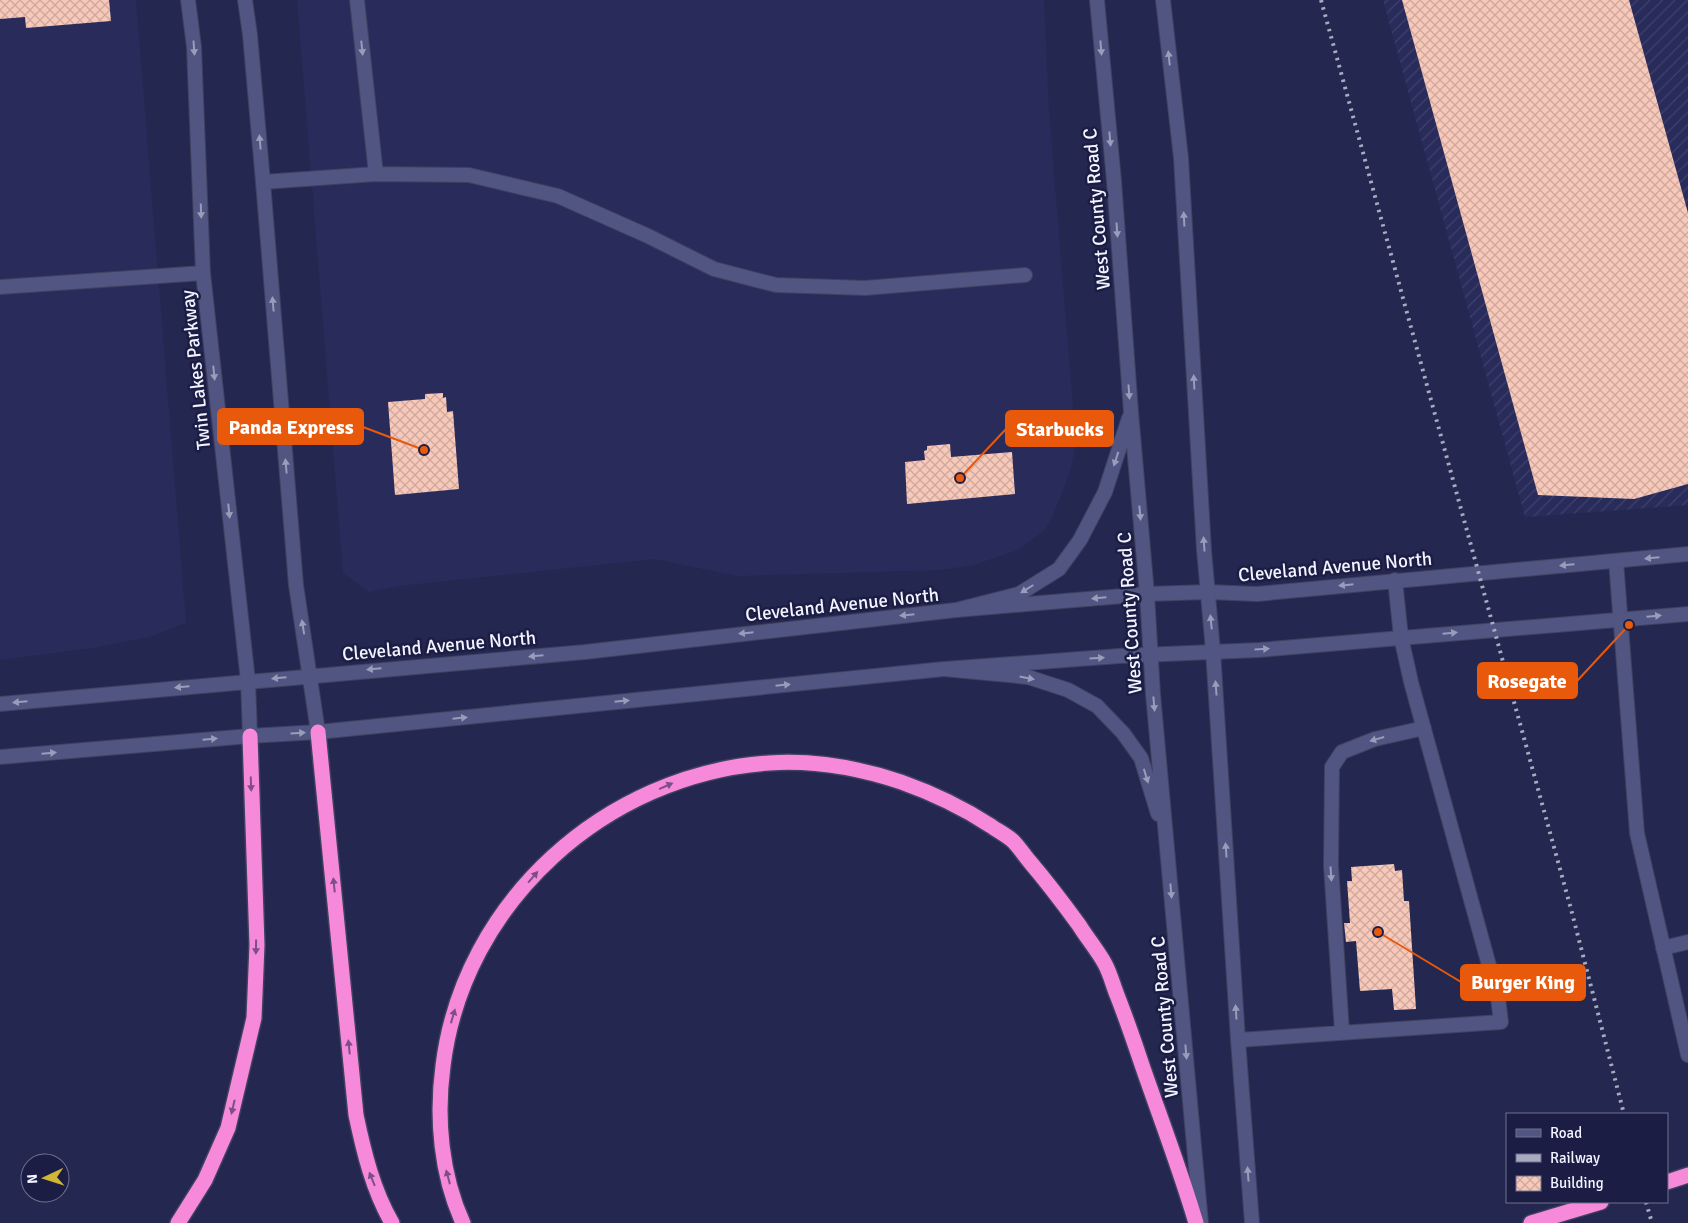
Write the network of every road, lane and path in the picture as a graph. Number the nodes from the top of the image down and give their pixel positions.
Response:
1 (188, 0) edge
2 (244, 0) edge
3 (357, 0) edge
4 (1097, 0) edge
5 (1163, 0) edge
6 (376, 174) junction
7 (263, 182) junction
8 (203, 273) junction
9 (1026, 275) dead end
10 (0, 288) edge
11 (1131, 412) junction
12 (1688, 554) edge
13 (1616, 561) junction
14 (1395, 580) junction
15 (1208, 592) junction
16 (1147, 594) junction
17 (956, 610) junction
18 (1688, 614) edge
19 (1620, 619) junction
20 (1401, 638) junction
21 (1214, 651) junction
22 (1151, 655) junction
23 (944, 669) junction
24 (311, 675) junction
25 (248, 681) junction
26 (0, 704) edge
27 (1424, 728) junction
28 (318, 732) junction
29 (250, 736) junction
30 (0, 757) edge
31 (1166, 842) junction
32 (1688, 942) edge
33 (1664, 948) junction
34 (1342, 1032) junction
35 (1238, 1040) junction
36 (1688, 1055) edge
37 (1688, 1175) edge
38 (1668, 1182) edge
39 (1598, 1203) edge
40 (178, 1223) edge
41 (392, 1223) edge
42 (463, 1223) edge
43 (1196, 1223) edge
44 (1201, 1223) edge
45 (1252, 1223) edge
46 (1531, 1223) edge

1 -> 8 street, Twin Lakes Parkway
7 -> 2 street
3 -> 6 street
4 -> 11 street, West County Road C
15 -> 5 street
6 - 7 street
6 - 9 street
24 -> 7 street
8 - 10 street
8 -> 25 street, Twin Lakes Parkway
11 -> 16 street, West County Road C
11 -> 17 street
12 -> 13 street, Cleveland Avenue North
13 -> 14 street, Cleveland Avenue North
13 - 19 street
14 -> 15 street, Cleveland Avenue North
14 - 20 street
15 - 16 street, Cleveland Avenue North
21 -> 15 street
16 -> 17 street, Cleveland Avenue North
16 - 22 street, West County Road C
17 -> 24 street, Cleveland Avenue North
19 -> 18 street
20 -> 19 street
19 - 33 street
21 -> 20 street
20 - 27 street
21 - 22 street
35 -> 21 street
23 -> 22 street
22 -> 31 street, West County Road C
28 -> 23 street
23 -> 31 street
24 -> 25 street, Cleveland Avenue North
24 - 28 street
25 -> 26 street, Cleveland Avenue North
25 - 29 street, Twin Lakes Parkway
27 -> 34 street
27 - 34 street
29 -> 28 street
41 -> 28 highway
30 -> 29 street
29 -> 40 highway
31 -> 44 street, West County Road C
32 - 33 street
33 - 36 street
34 - 35 street
45 -> 35 street
37 - 38 highway
39 - 46 highway
42 -> 43 highway

